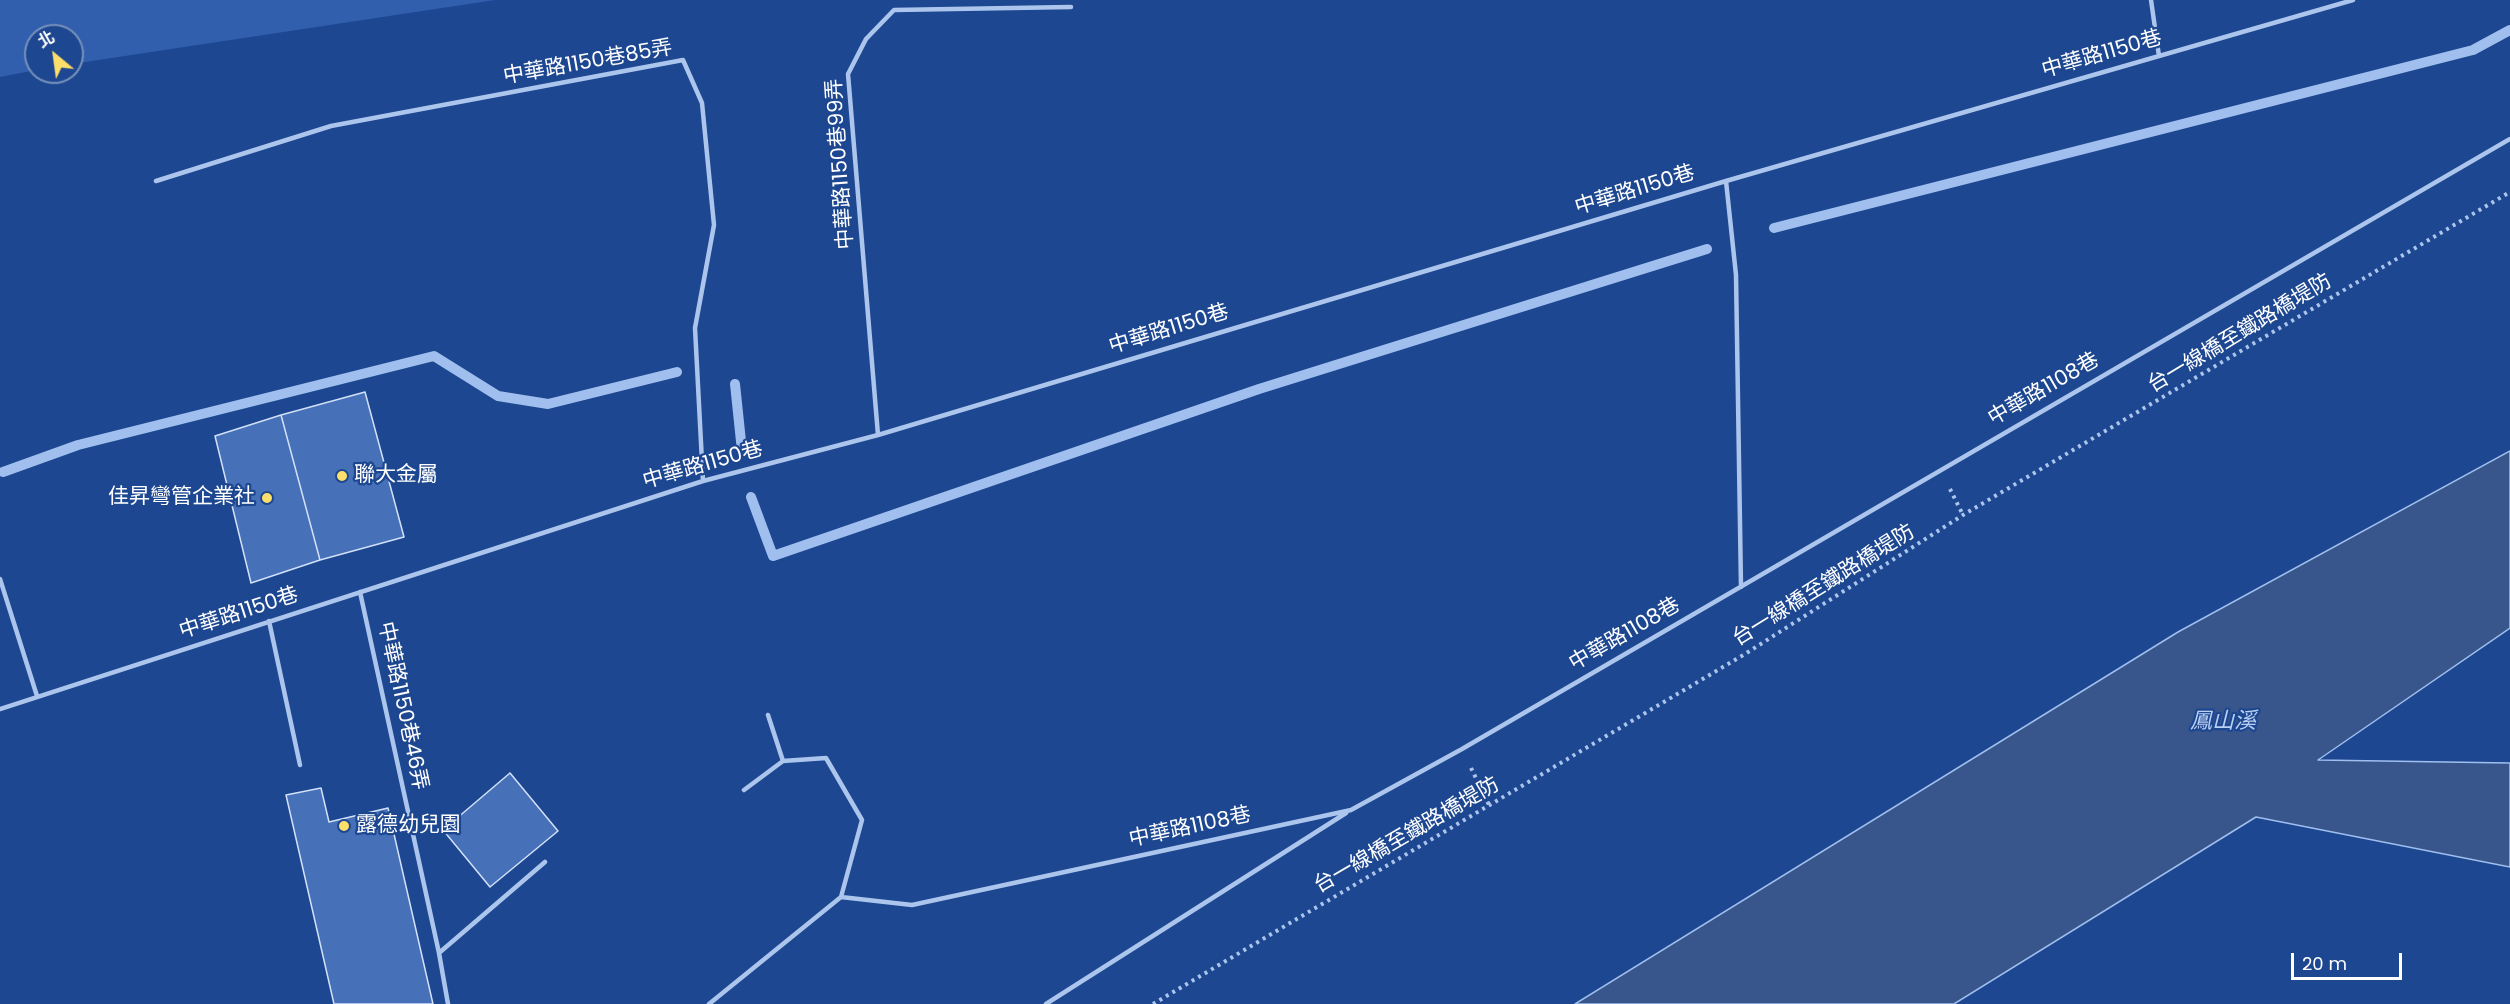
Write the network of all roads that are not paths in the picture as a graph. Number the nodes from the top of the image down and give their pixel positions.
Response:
1 (2151, 0) edge
2 (2354, 0) edge
3 (1071, 7) dead end
4 (2159, 56) junction
5 (2510, 139) edge
6 (1726, 180) junction
7 (156, 181) dead end
8 (878, 435) junction
9 (703, 481) junction
10 (0, 579) edge
11 (1741, 587) junction
12 (360, 592) junction
13 (269, 621) junction
14 (38, 696) junction
15 (0, 709) edge
16 (768, 715) dead end
17 (783, 761) junction
18 (300, 765) dead end
19 (744, 790) dead end
20 (1351, 810) junction
21 (545, 862) dead end
22 (841, 897) junction
23 (439, 953) junction
24 (447, 1004) edge
25 (710, 1004) edge
26 (1046, 1004) edge

1 - 4 lane
2 - 4 lane, 中華路1150巷
3 - 8 lane, 中華路1150巷99弄
4 - 6 lane, 中華路1150巷
5 - 11 lane, 中華路1108巷
6 - 8 lane, 中華路1150巷
6 - 11 lane
7 - 9 lane, 中華路1150巷85弄
8 - 9 lane, 中華路1150巷
9 - 12 lane, 中華路1150巷
10 - 14 lane
11 - 20 lane, 中華路1108巷
12 - 13 lane, 中華路1150巷
12 - 23 lane, 中華路1150巷46弄
13 - 14 lane, 中華路1150巷
13 - 18 lane
14 - 15 lane, 中華路1150巷
16 - 17 lane
17 - 19 lane
17 - 22 lane
20 - 22 lane, 中華路1108巷
20 - 26 lane
21 - 23 lane
22 - 25 lane
23 - 24 lane, 中華路1150巷46弄

